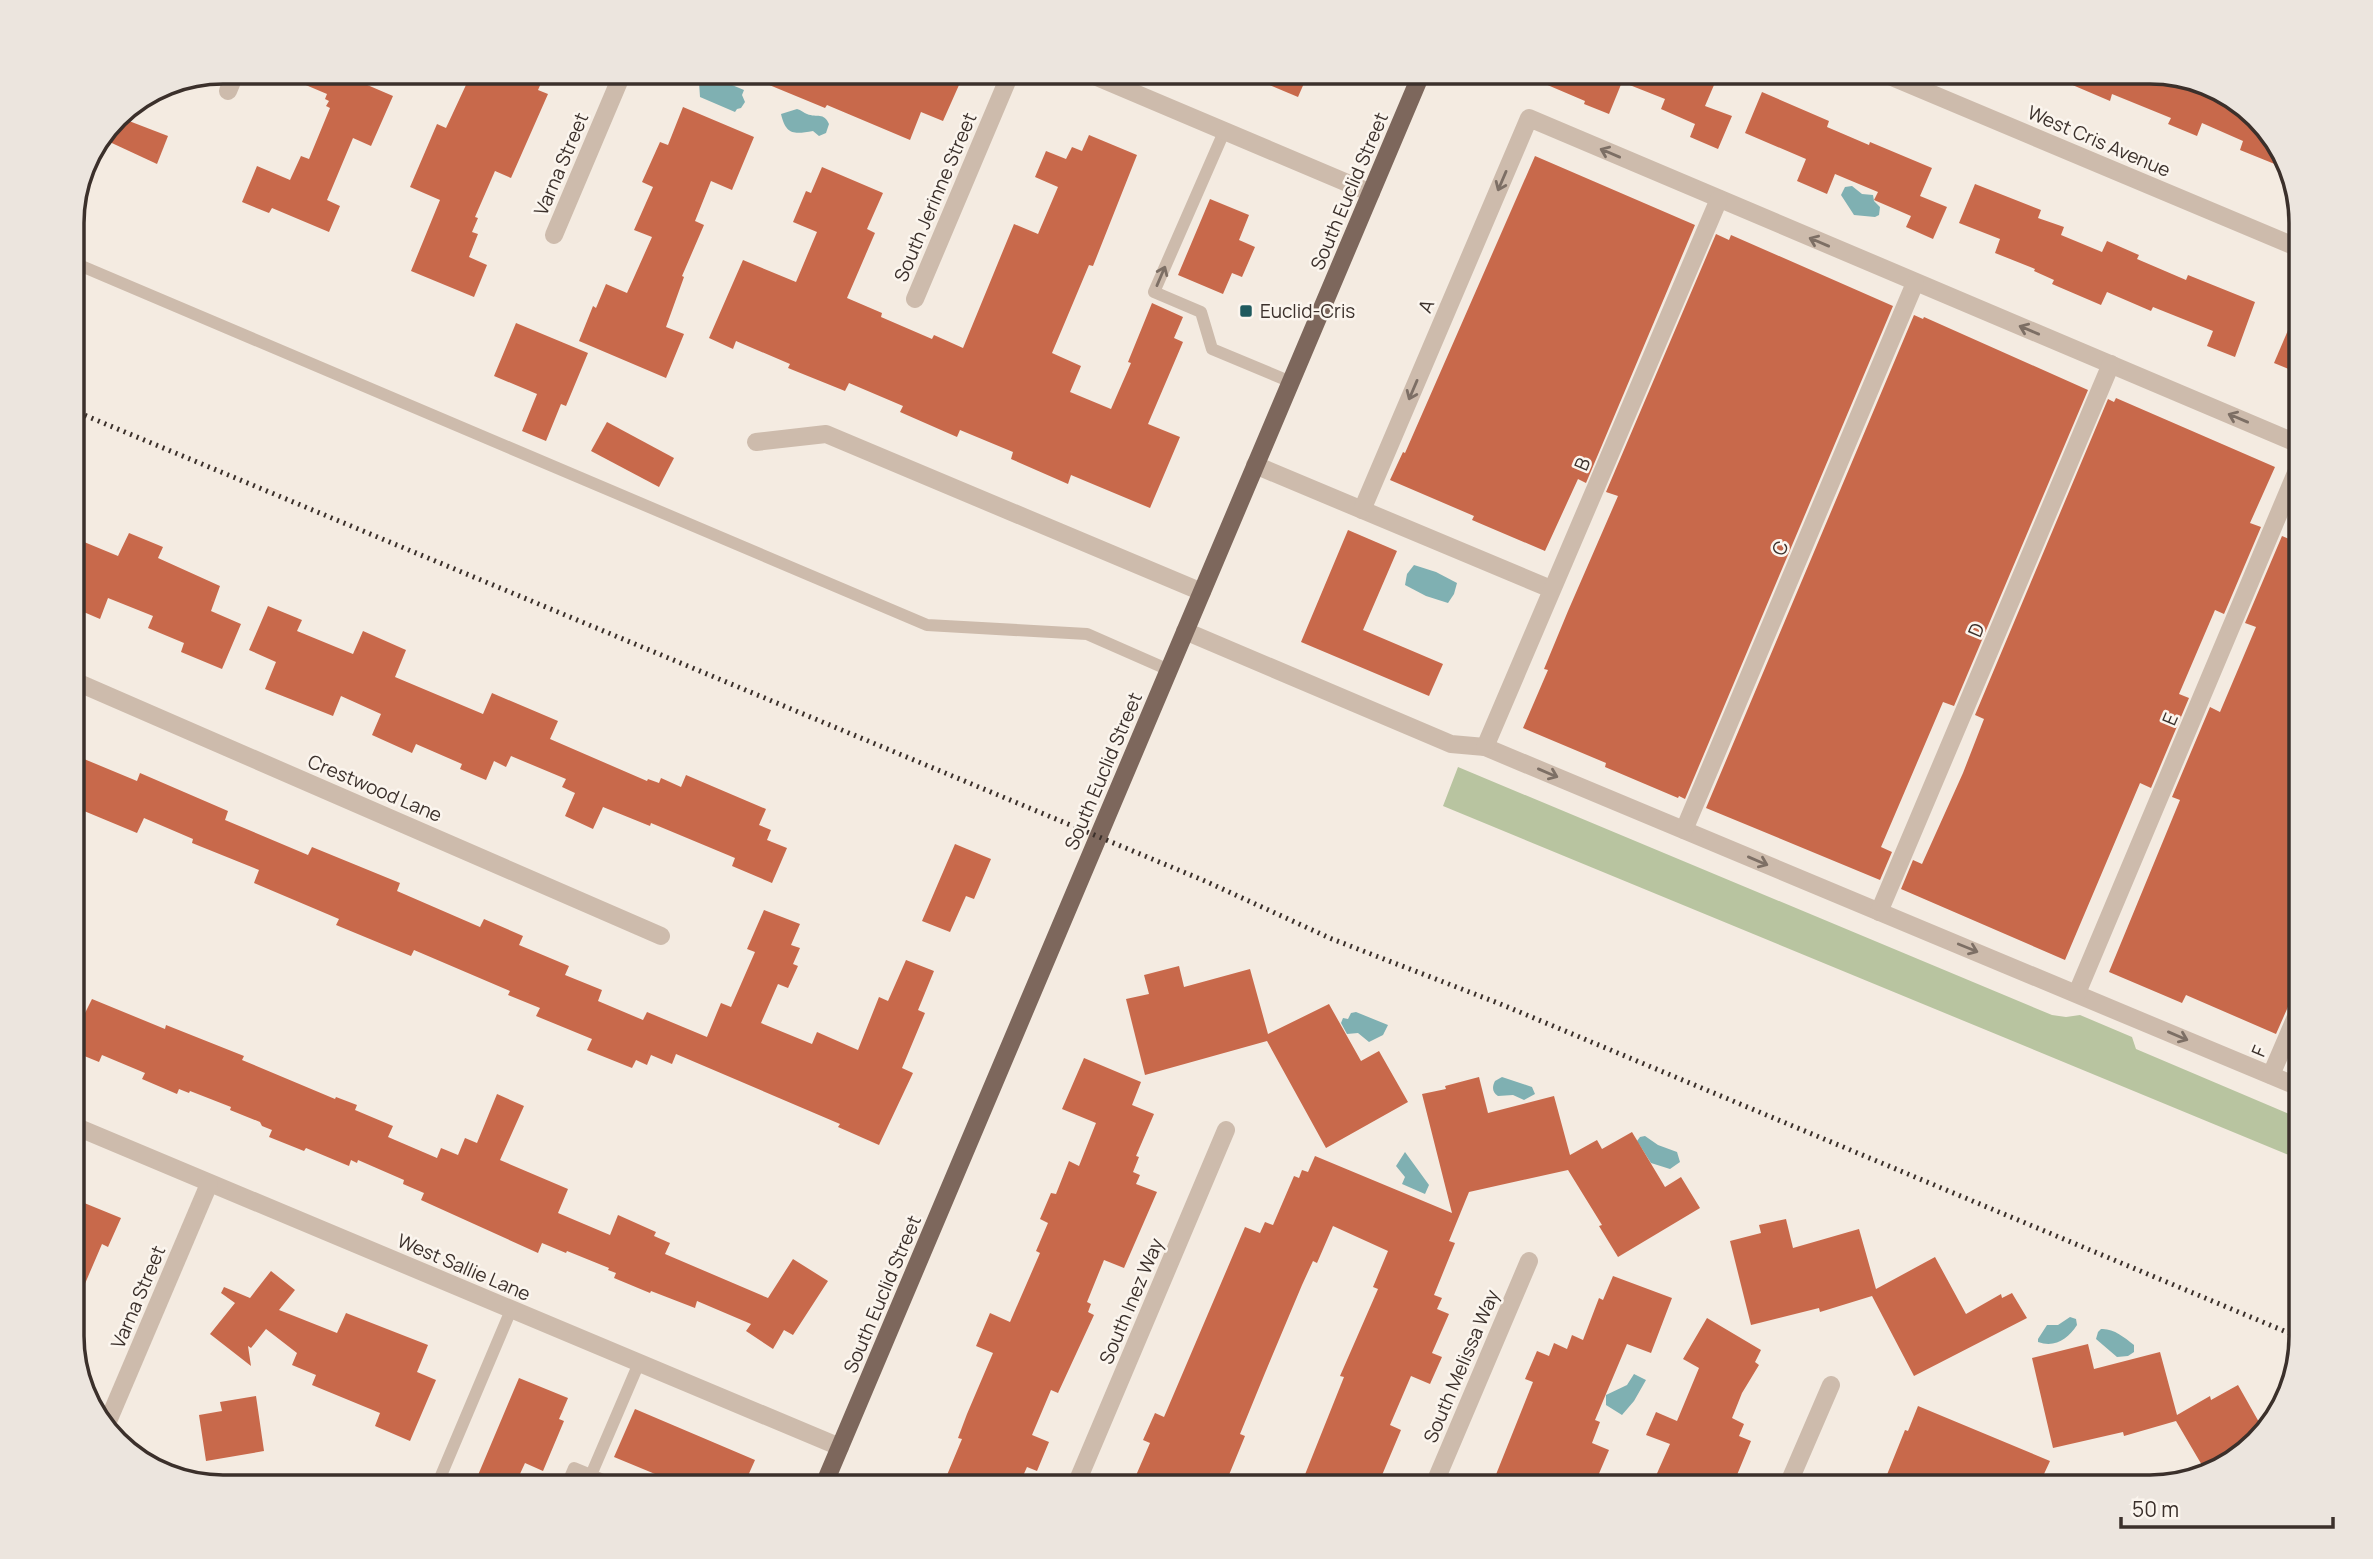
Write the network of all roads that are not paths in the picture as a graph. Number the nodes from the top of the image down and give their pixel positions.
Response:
1 (231, 84) edge
2 (618, 84) edge
3 (1006, 84) edge
4 (1112, 84) edge
5 (1417, 84) edge
6 (1909, 84) edge
7 (228, 91) dead end
8 (1224, 132) junction
9 (1371, 193) junction
10 (1719, 199) junction
11 (554, 235) dead end
12 (2289, 244) edge
13 (84, 267) edge
14 (1915, 283) junction
15 (915, 299) dead end
16 (2111, 364) junction
17 (1291, 382) junction
18 (2289, 439) edge
19 (756, 442) dead end
20 (1255, 465) junction
21 (2289, 490) edge
22 (1362, 510) junction
23 (1551, 589) junction
24 (1202, 592) junction
25 (1185, 631) junction
26 (1170, 670) junction
27 (84, 685) edge
28 (1485, 747) junction
29 (1684, 830) junction
30 (1879, 912) junction
31 (661, 936) dead end
32 (2077, 993) junction
33 (2289, 1033) edge
34 (2271, 1075) junction
35 (2289, 1083) edge
36 (84, 1130) edge
37 (1226, 1130) dead end
38 (209, 1184) junction
39 (1529, 1261) dead end
40 (511, 1310) junction
41 (639, 1363) junction
42 (1830, 1385) dead end
43 (110, 1416) edge
44 (840, 1447) junction
45 (441, 1475) edge
46 (570, 1475) edge
47 (591, 1475) joint
48 (828, 1475) edge
49 (1080, 1475) edge
50 (1438, 1475) edge
51 (1792, 1475) edge

1 - 7 street
2 - 11 street, Varna Street
3 - 15 street, South Jerinne Street
4 - 8 street
5 - 9 main road, South Euclid Street
6 - 12 street, West Cris Avenue
8 - 9 street
17 -> 8 lane
9 - 17 main road, South Euclid Street
14 -> 10 street
10 -> 22 street, A
10 - 23 street, B
13 - 26 lane
16 -> 14 street
14 - 29 street, C
18 -> 16 street
16 - 30 street, D
17 - 20 main road, South Euclid Street
19 - 24 street
20 - 22 street
20 - 24 main road, South Euclid Street
21 - 32 street, E
22 - 23 street
23 - 28 street, B
24 - 25 main road, South Euclid Street
25 - 26 main road, South Euclid Street
25 - 28 street
26 - 44 main road, South Euclid Street
27 - 31 street, Crestwood Lane
28 -> 29 street
29 -> 30 street
30 -> 32 street
32 -> 34 street
33 - 34 street, F
34 - 35 street
36 - 38 street, West Sallie Lane
37 - 49 street, South Inez Way
38 - 40 street, West Sallie Lane
38 - 43 street, Varna Street
39 - 50 street, South Melissa Way
40 - 41 street, West Sallie Lane
40 - 45 lane
41 - 44 street, West Sallie Lane
41 - 47 lane
42 - 51 street
44 - 48 main road, South Euclid Street
46 - 47 lane

